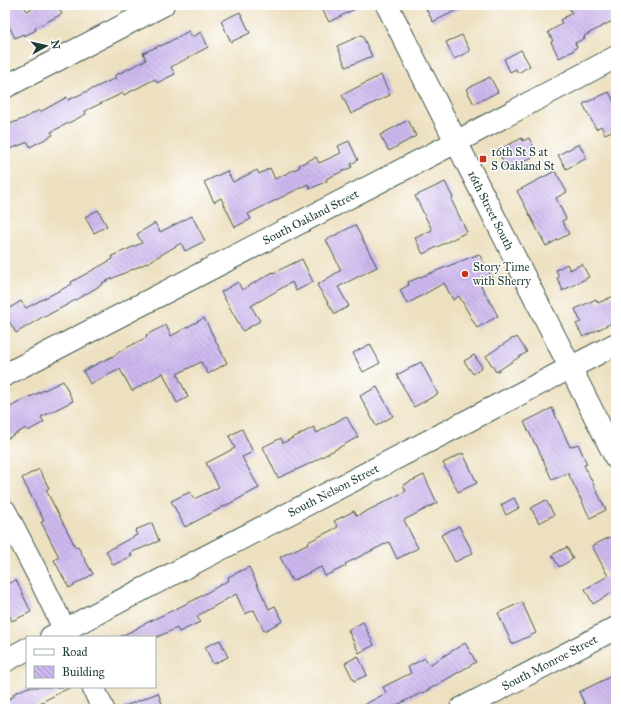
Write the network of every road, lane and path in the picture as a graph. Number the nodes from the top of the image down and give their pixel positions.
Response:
1 (163, 5) edge
2 (386, 5) edge
3 (616, 57) edge
4 (5, 87) edge
5 (456, 142) junction
6 (616, 344) edge
7 (570, 367) junction
8 (5, 375) edge
9 (616, 458) edge
10 (5, 511) edge
11 (616, 628) edge
12 (61, 635) edge
13 (26, 650) edge
14 (5, 661) edge
15 (92, 688) edge
16 (473, 706) edge
17 (103, 709) edge

1 - 4 street
2 - 5 street, 16th Street South
3 - 5 street, South Oakland Street
5 - 7 street, 16th Street South
5 - 8 street, South Oakland Street
6 - 7 street, South Nelson Street
7 - 9 street, 16th Street South
7 - 12 street, South Nelson Street
10 - 12 street
11 - 16 street, South Monroe Street
13 - 14 street
15 - 17 street

